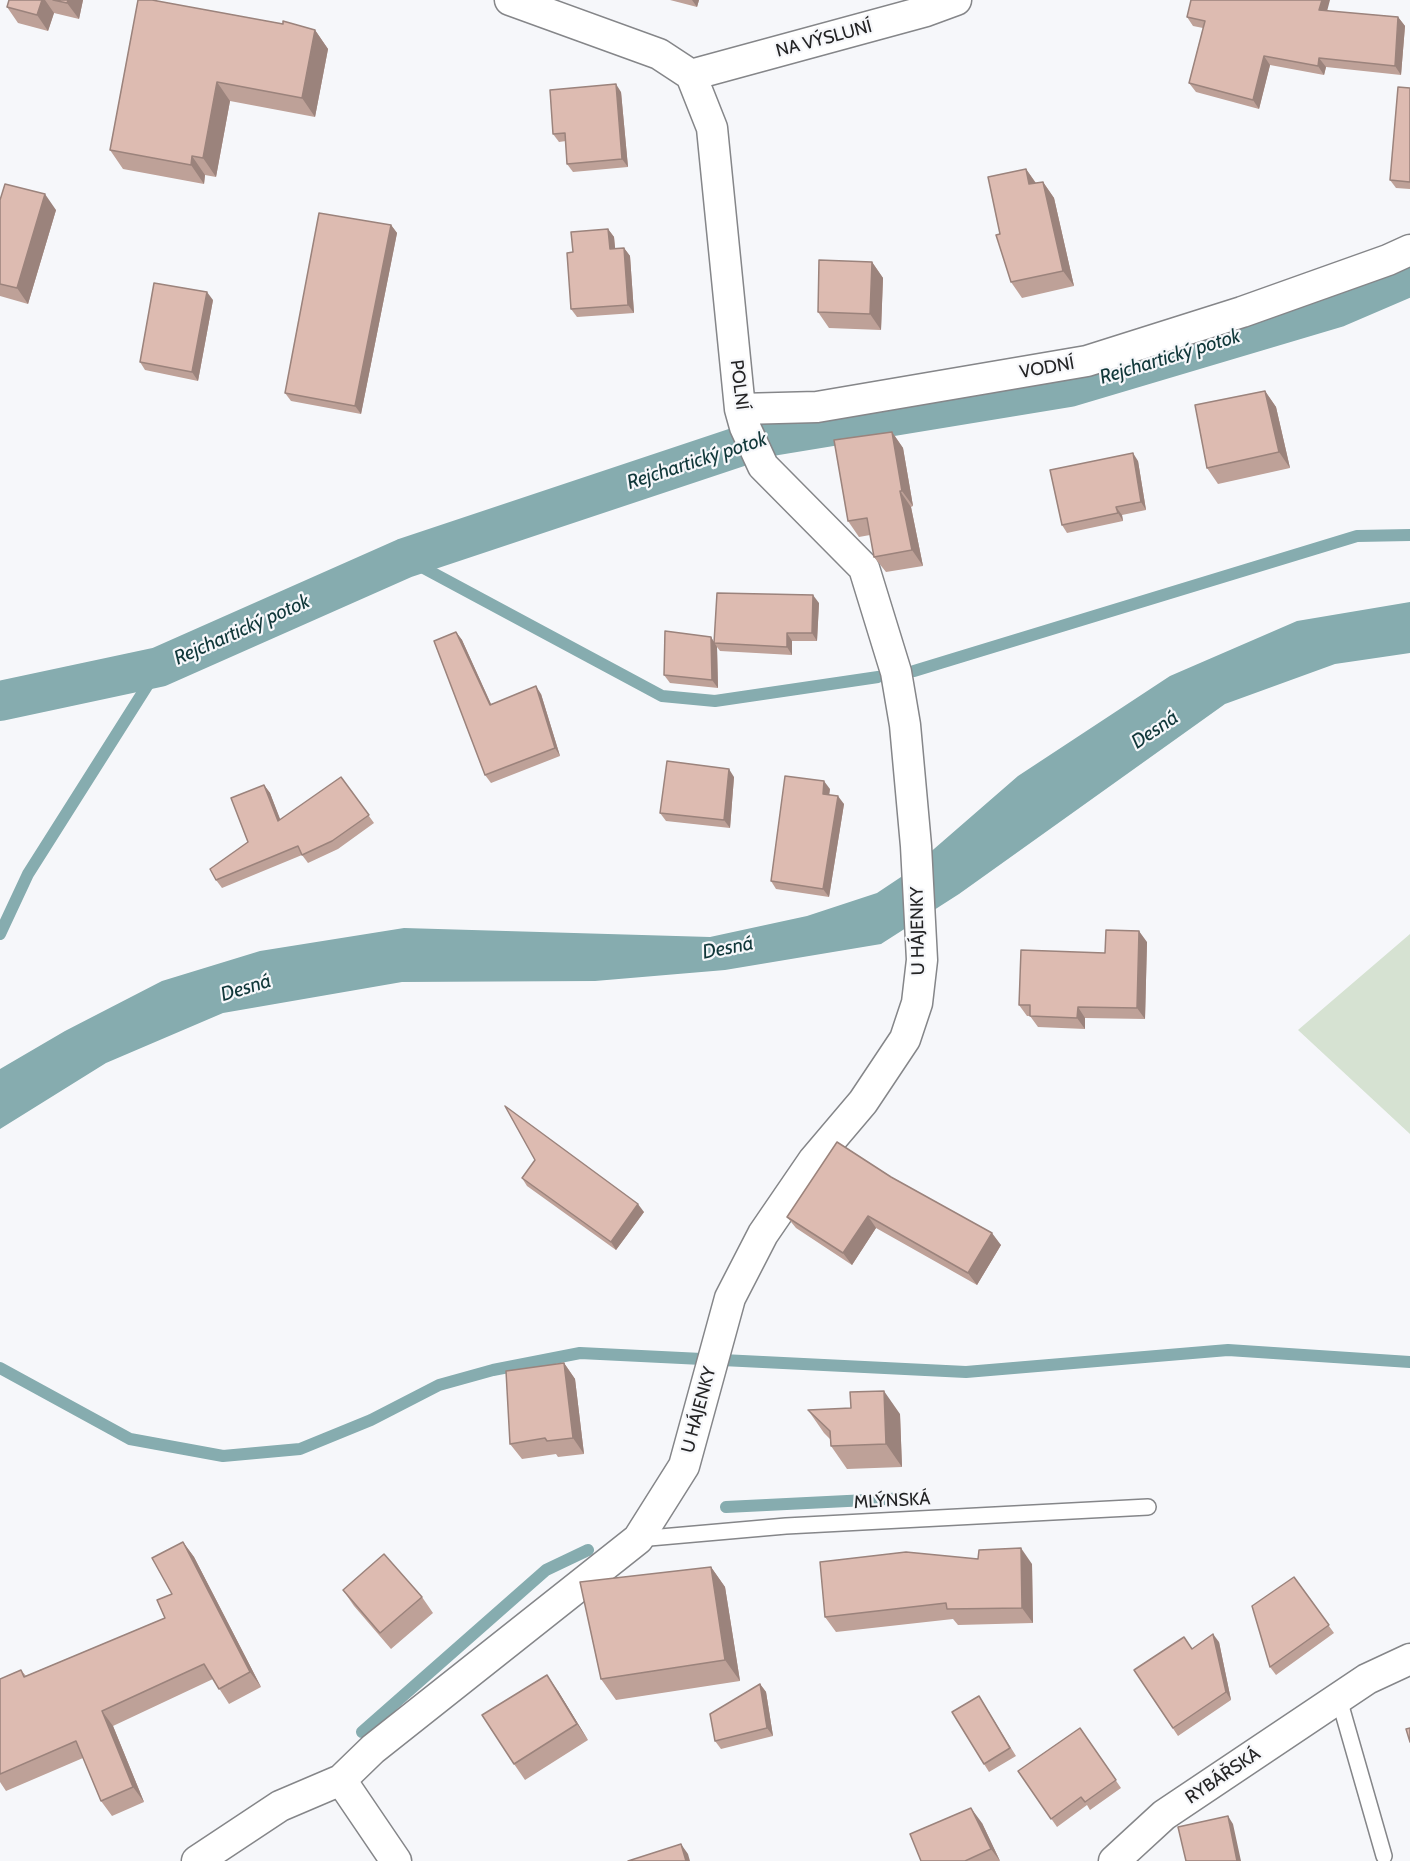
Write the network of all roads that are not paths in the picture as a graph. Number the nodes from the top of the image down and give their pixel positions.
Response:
1 (510, 0) edge
2 (956, 0) edge
3 (691, 75) junction
4 (1410, 250) edge
5 (743, 418) junction
6 (916, 846) joint
7 (1148, 1506) dead end
8 (638, 1539) junction
9 (1410, 1659) edge
10 (1339, 1699) junction
11 (341, 1780) junction
12 (1384, 1856) dead end
13 (197, 1861) edge
14 (396, 1861) edge
15 (1114, 1861) edge

1 - 3 street
2 - 3 street, NA VÝSLUNÍ
3 - 5 street, POLNÍ
4 - 5 street, VODNÍ
5 - 6 street, POLNÍ
6 - 8 street, U HÁJENKY
7 - 8 lane, MLÝNSKÁ
8 - 11 street, U HÁJENKY
9 - 10 street, RYBÁŘSKÁ
10 - 12 lane
10 - 15 street, RYBÁŘSKÁ
11 - 13 street
11 - 14 street

